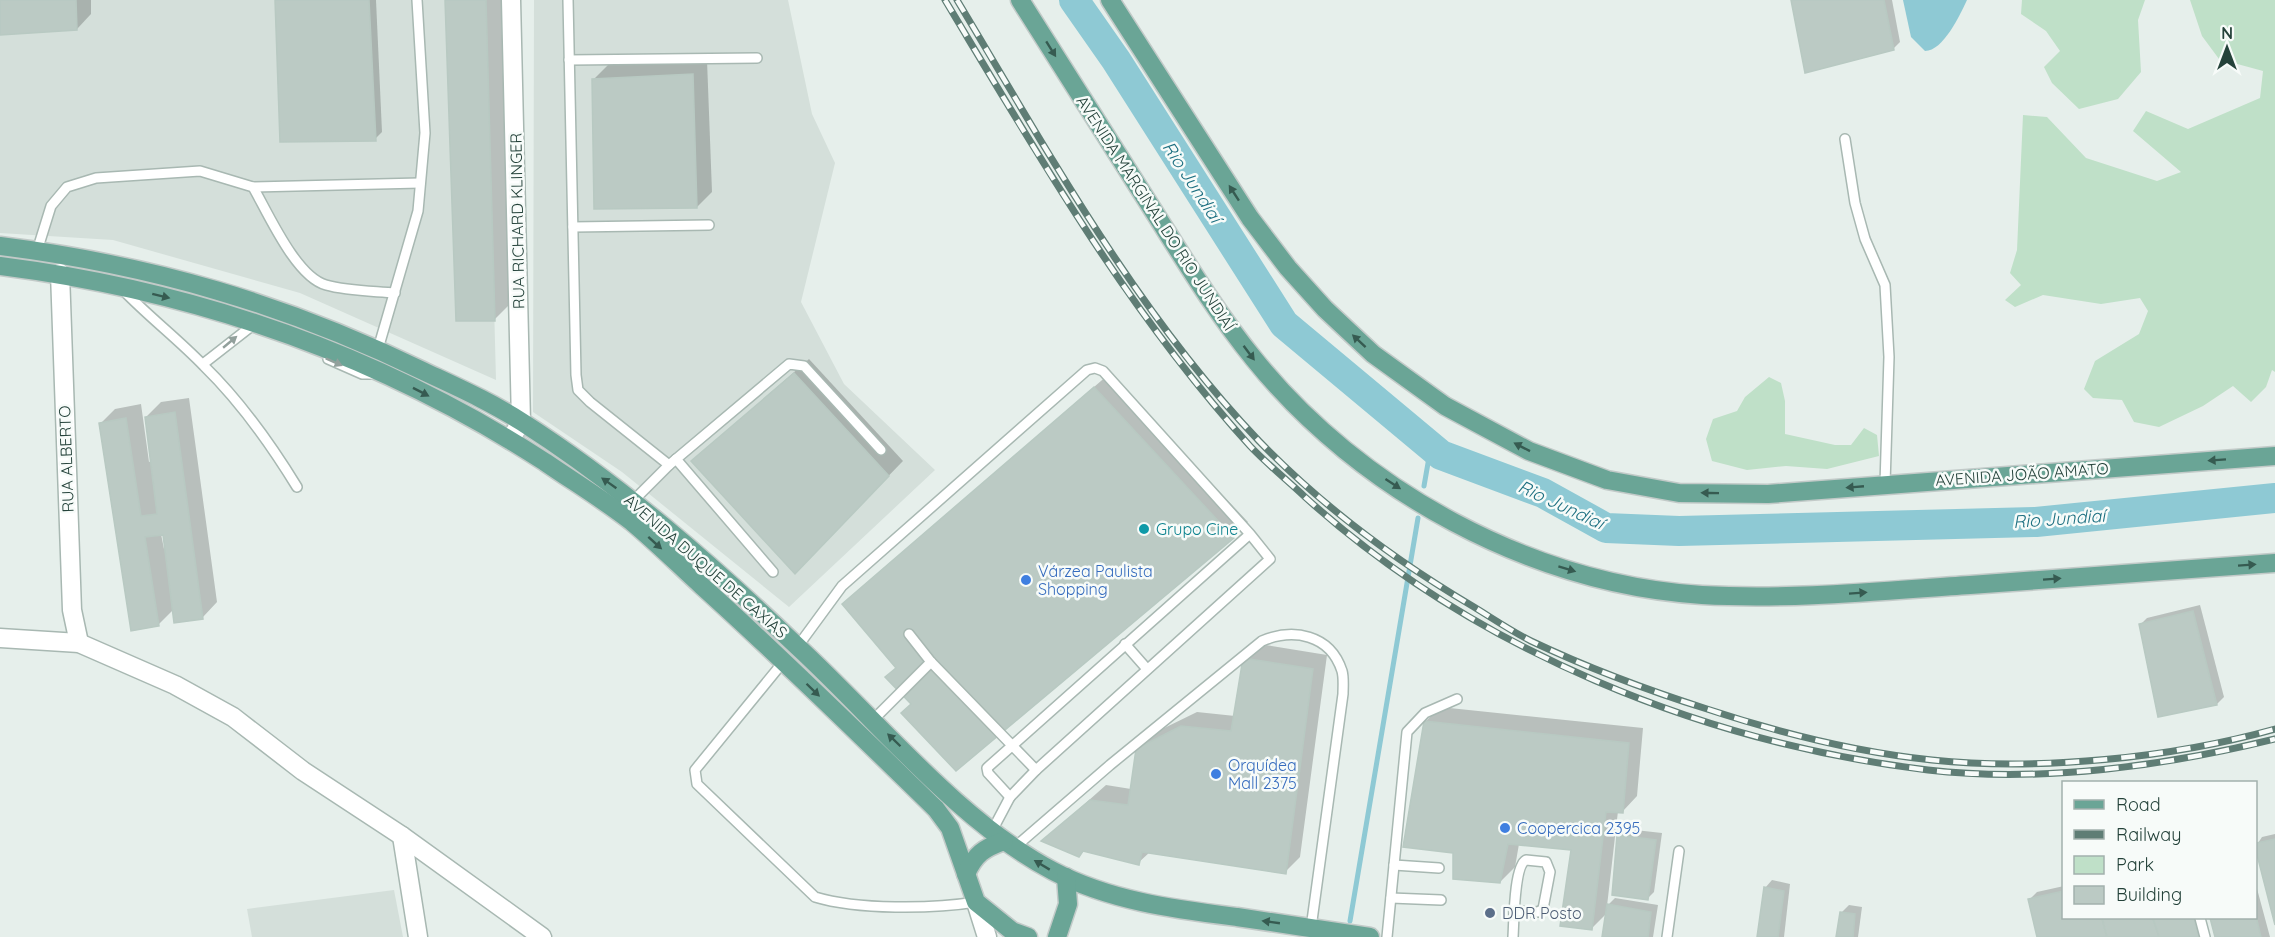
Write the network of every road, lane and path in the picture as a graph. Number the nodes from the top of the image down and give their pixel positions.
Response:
1 (417, 0) edge
2 (511, 0) edge
3 (568, 0) edge
4 (1020, 0) edge
5 (1110, 0) edge
6 (757, 58) dead end
7 (569, 60) junction
8 (1845, 139) dead end
9 (420, 183) junction
10 (253, 187) junction
11 (709, 225) dead end
12 (573, 227) junction
13 (0, 246) edge
14 (37, 251) junction
15 (0, 266) edge
16 (60, 273) junction
17 (118, 285) junction
18 (395, 293) junction
19 (259, 322) junction
20 (378, 349) junction
21 (203, 364) junction
22 (521, 422) junction
23 (510, 440) junction
24 (881, 450) dead end
25 (2275, 456) edge
26 (673, 462) junction
27 (1885, 484) junction
28 (297, 487) dead end
29 (634, 500) junction
30 (1250, 534) junction
31 (2275, 562) edge
32 (773, 572) dead end
33 (909, 634) dead end
34 (0, 638) edge
35 (79, 643) junction
36 (1125, 644) junction
37 (798, 646) junction
38 (784, 661) junction
39 (931, 662) junction
40 (1148, 669) junction
41 (1457, 699) dead end
42 (873, 720) junction
43 (1012, 745) junction
44 (1036, 770) junction
45 (1010, 797) junction
46 (402, 836) junction
47 (1003, 840) junction
48 (1679, 851) dead end
49 (1394, 865) junction
50 (1439, 867) dead end
51 (966, 874) junction
52 (1066, 877) junction
53 (1391, 898) junction
54 (1441, 900) dead end
55 (976, 902) junction
56 (1515, 911) junction
57 (2200, 919) edge
58 (1311, 928) junction
59 (418, 937) edge
60 (542, 937) edge
61 (987, 937) edge
62 (1028, 937) edge
63 (1057, 937) edge
64 (1370, 937) edge
65 (1387, 937) edge
66 (1513, 937) edge
67 (1667, 937) edge
68 (2205, 937) edge

1 - 9 lane
2 - 22 street, RUA RICHARD KLINGER
3 - 7 lane
4 -> 31 main road, AVENIDA MARGINAL DO RIO JUNDIAÍ
27 -> 5 main road, AVENIDA JOÃO AMATO
6 - 7 lane
7 - 12 lane
8 - 27 lane
9 - 10 lane
9 - 18 lane
10 - 14 lane
10 - 18 lane
11 - 12 lane
12 - 26 lane
13 - 14 main road, AVENIDA DUQUE DE CAXIAS
14 - 20 main road, AVENIDA DUQUE DE CAXIAS
15 - 16 main road, AVENIDA DUQUE DE CAXIAS
16 - 17 main road, AVENIDA DUQUE DE CAXIAS
16 - 35 street, RUA ALBERTO
17 -> 19 main road, AVENIDA DUQUE DE CAXIAS
17 - 21 lane
18 - 20 lane
21 -> 19 lane
19 -> 23 main road, AVENIDA DUQUE DE CAXIAS
20 - 22 main road, AVENIDA DUQUE DE CAXIAS
21 - 28 lane
22 - 23 street
29 -> 22 main road, AVENIDA DUQUE DE CAXIAS
23 -> 38 main road, AVENIDA DUQUE DE CAXIAS
24 - 26 lane
25 -> 27 main road, AVENIDA JOÃO AMATO
26 - 29 lane
26 - 32 lane
29 - 37 main road, AVENIDA DUQUE DE CAXIAS
30 - 36 lane
30 - 37 lane
30 - 40 lane
33 - 39 lane
34 - 35 street
35 - 46 street
36 - 40 lane
36 - 43 lane
37 - 42 main road, AVENIDA DUQUE DE CAXIAS
38 -> 51 main road, AVENIDA DUQUE DE CAXIAS
38 - 55 lane
39 - 42 lane
39 - 43 lane
40 - 44 lane
41 - 49 lane
47 -> 42 main road, AVENIDA DUQUE DE CAXIAS
43 - 44 lane
43 - 45 lane
44 - 45 lane
45 - 47 lane
46 - 59 street
46 - 60 street
47 - 51 main road
52 -> 47 main road, AVENIDA DUQUE DE CAXIAS
47 - 58 lane
48 - 67 lane
49 - 50 lane
49 - 53 lane
51 - 55 main road, AVENIDA DUQUE DE CAXIAS
58 -> 52 main road, AVENIDA DUQUE DE CAXIAS
52 - 63 main road
53 - 54 lane
53 - 65 lane
55 - 61 street
55 - 62 main road
56 - 56 lane
56 - 66 lane
57 - 68 lane
58 - 64 main road, AVENIDA DUQUE DE CAXIAS

